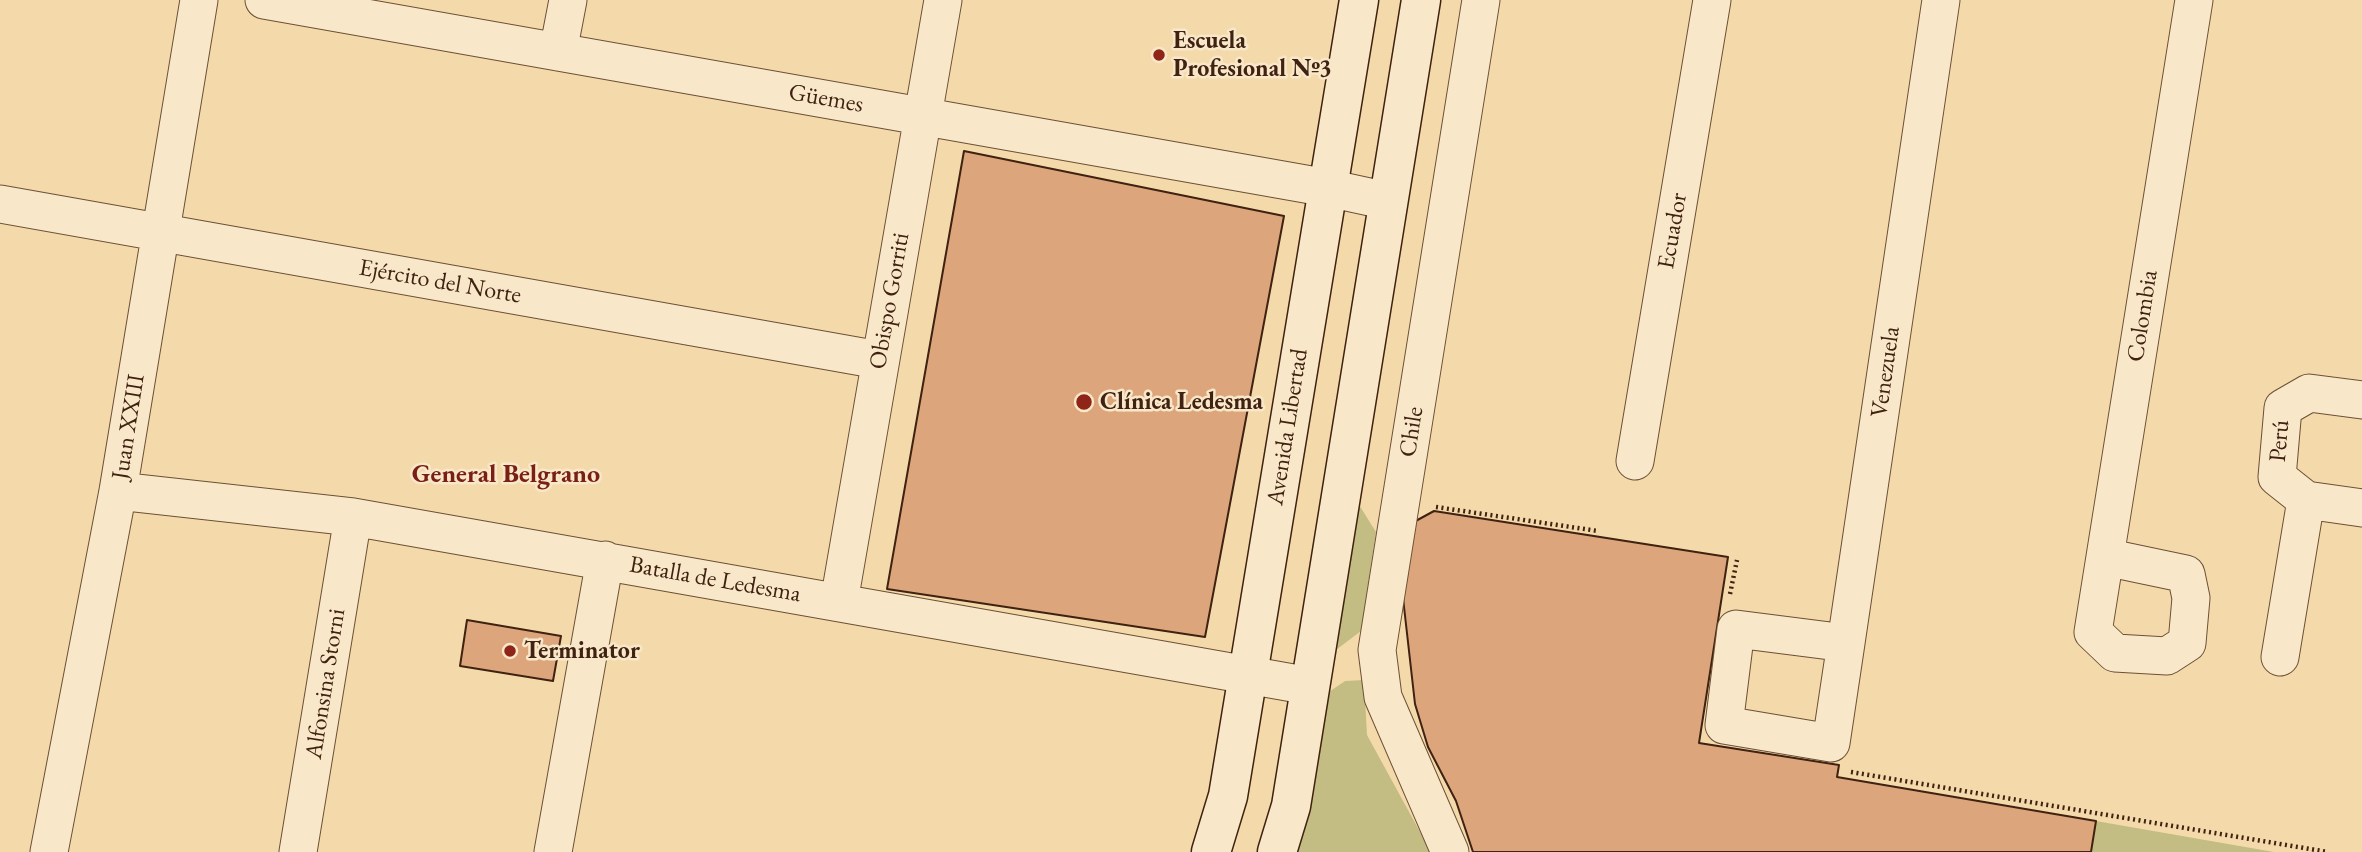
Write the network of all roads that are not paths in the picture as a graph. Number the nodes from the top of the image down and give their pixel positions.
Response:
1 (199, 0) edge
2 (264, 0) edge
3 (568, 0) edge
4 (943, 0) edge
5 (1359, 0) edge
6 (1421, 0) edge
7 (1481, 0) edge
8 (1712, 0) edge
9 (1941, 0) edge
10 (2194, 0) edge
11 (558, 52) junction
12 (922, 116) junction
13 (1328, 188) junction
14 (1388, 201) junction
15 (0, 204) edge
16 (161, 233) junction
17 (879, 360) junction
18 (2362, 400) edge
19 (1635, 461) dead end
20 (118, 491) junction
21 (2306, 500) junction
22 (2362, 508) edge
23 (353, 517) junction
24 (2105, 557) junction
25 (605, 560) junction
26 (839, 601) junction
27 (1846, 643) junction
28 (2280, 657) dead end
29 (1247, 675) junction
30 (1310, 685) junction
31 (563, 850) edge
32 (50, 852) edge
33 (298, 852) edge
34 (1211, 852) edge
35 (1277, 852) edge
36 (1450, 852) edge

1 - 16 street, Juan XXIII
2 - 11 street, Güemes
3 - 11 street
4 - 12 street, Obispo Gorriti
5 - 13 main road, Avenida Libertad
6 - 14 main road
7 - 36 street, Chile
8 - 19 street, Ecuador
9 - 27 street, Venezuela
10 - 24 street, Colombia
11 - 12 street, Güemes
12 - 13 street, Güemes
12 - 17 street, Obispo Gorriti
13 - 14 street, Güemes
13 - 29 main road, Avenida Libertad
14 - 30 main road
15 - 16 street, Ejército del Norte
16 - 17 street, Ejército del Norte
16 - 20 street, Juan XXIII
17 - 26 street, Obispo Gorriti
18 - 21 street, Perú
20 - 23 street, Batalla de Ledesma
20 - 32 street, Juan XXIII
21 - 22 street
21 - 28 street
23 - 25 street, Batalla de Ledesma
23 - 33 street, Alfonsina Storni
24 - 24 street, Colombia
25 - 26 street, Batalla de Ledesma
25 - 31 street
26 - 29 street, Batalla de Ledesma
27 - 27 street, Venezuela
29 - 30 street, Batalla de Ledesma
29 - 34 main road, Avenida Libertad
30 - 35 main road

